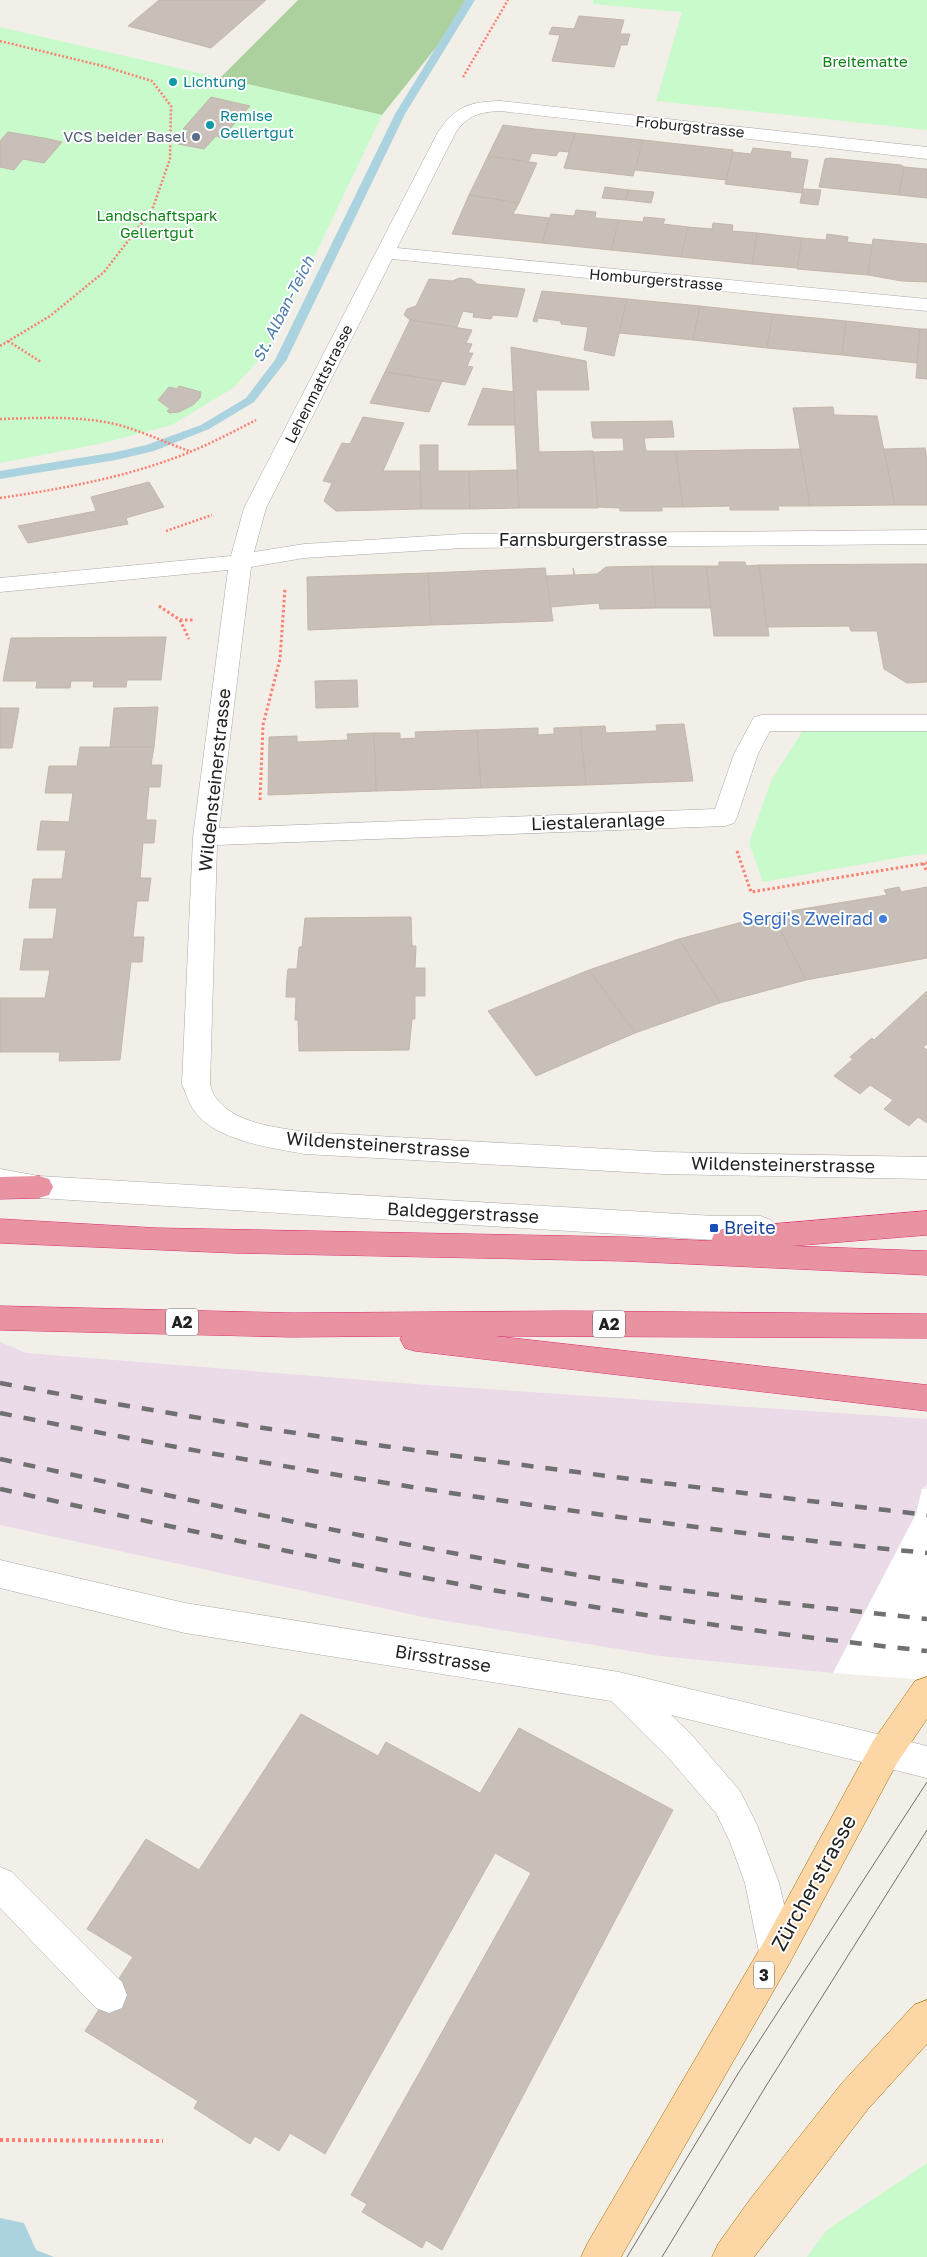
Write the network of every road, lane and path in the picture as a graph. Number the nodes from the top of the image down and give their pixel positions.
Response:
1 (508, 0) edge
2 (0, 41) edge
3 (456, 117) junction
4 (927, 153) edge
5 (386, 253) junction
6 (927, 305) edge
7 (8, 341) junction
8 (0, 346) edge
9 (41, 362) dead end
10 (311, 400) junction
11 (0, 419) edge
12 (190, 452) junction
13 (0, 498) edge
14 (217, 513) dead end
15 (159, 533) dead end
16 (927, 537) edge
17 (304, 552) junction
18 (240, 562) junction
19 (0, 585) edge
20 (158, 606) dead end
21 (191, 647) dead end
22 (927, 723) edge
23 (726, 817) junction
24 (259, 835) junction
25 (205, 837) junction
26 (925, 863) edge
27 (927, 872) edge
28 (927, 1168) edge
29 (0, 1180) edge
30 (39, 1187) junction
31 (0, 1188) edge
32 (927, 1221) edge
33 (0, 1231) edge
34 (627, 1249) junction
35 (927, 1263) edge
36 (0, 1318) edge
37 (292, 1325) junction
38 (927, 1326) edge
39 (927, 1398) edge
40 (0, 1574) edge
41 (619, 1687) junction
42 (927, 1692) edge
43 (885, 1752) junction
44 (927, 1762) edge
45 (0, 1884) edge
46 (777, 1952) junction
47 (109, 1995) dead end
48 (927, 2018) edge
49 (0, 2140) edge
50 (163, 2141) dead end
51 (600, 2257) edge
52 (731, 2257) edge

1 - 3 path
2 - 7 path
3 - 4 street, Froburgstrasse
3 - 5 street, Lehenmattstrasse
5 - 6 street, Homburgerstrasse
5 - 10 street, Lehenmattstrasse
7 - 8 path
7 - 9 path
10 - 12 path
10 - 18 street, Lehenmattstrasse
11 - 12 path
12 - 13 path
14 - 15 path
16 - 17 street, Farnsburgerstrasse
17 - 18 street, Farnsburgerstrasse
17 - 24 path
18 - 19 street
18 - 25 street, Wildensteinerstrasse
20 - 21 path
22 - 23 street
23 - 24 street, Liestaleranlage
23 - 26 path
24 - 25 street, Liestaleranlage
25 - 28 street, Wildensteinerstrasse
26 - 27 path
29 - 30 street, Baldeggerstrasse
30 - 31 highway
30 - 32 street, Baldeggerstrasse
32 - 34 highway
33 - 34 highway
34 - 35 highway
36 - 37 highway, A2
37 - 38 highway, A2
37 - 39 highway
40 - 41 street, Birsstrasse
41 - 43 street, Birsstrasse
41 - 46 street
42 - 43 main road, Zürcherstrasse / 3
43 - 44 street, Birsstrasse
43 - 46 main road, Zürcherstrasse / 3
45 - 47 street
46 - 51 main road, Zürcherstrasse / 3
48 - 52 main road
49 - 50 path

